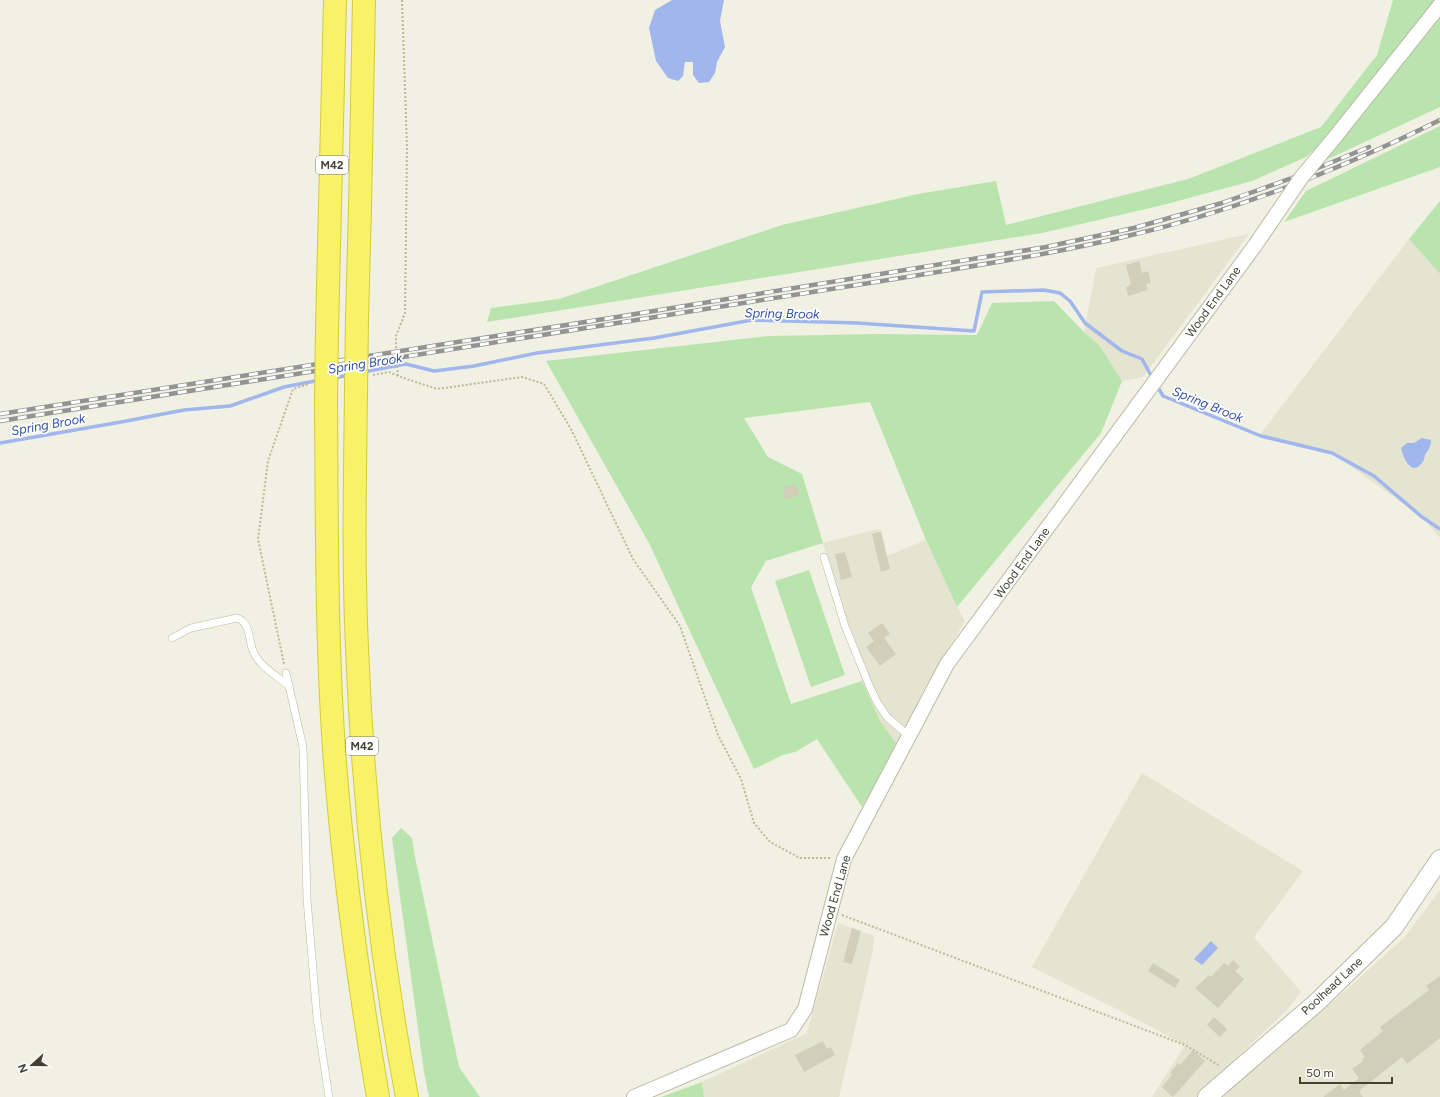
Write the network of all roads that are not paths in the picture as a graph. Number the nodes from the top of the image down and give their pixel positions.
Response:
1 (335, 0) edge
2 (364, 0) edge
3 (1440, 5) edge
4 (824, 556) dead end
5 (172, 638) dead end
6 (286, 673) road end
7 (289, 686) junction
8 (909, 736) junction
9 (1440, 860) edge
10 (329, 1097) edge
11 (378, 1097) edge
12 (406, 1097) edge
13 (634, 1097) edge
14 (1207, 1097) edge

1 - 11 highway, M42, bridge
2 - 12 highway, M42, bridge
3 - 8 street, Wood End Lane, bridge
4 - 8 lane
5 - 7 lane
6 - 7 lane
7 - 10 lane
8 - 13 street, Wood End Lane
9 - 14 street, Poolhead Lane

